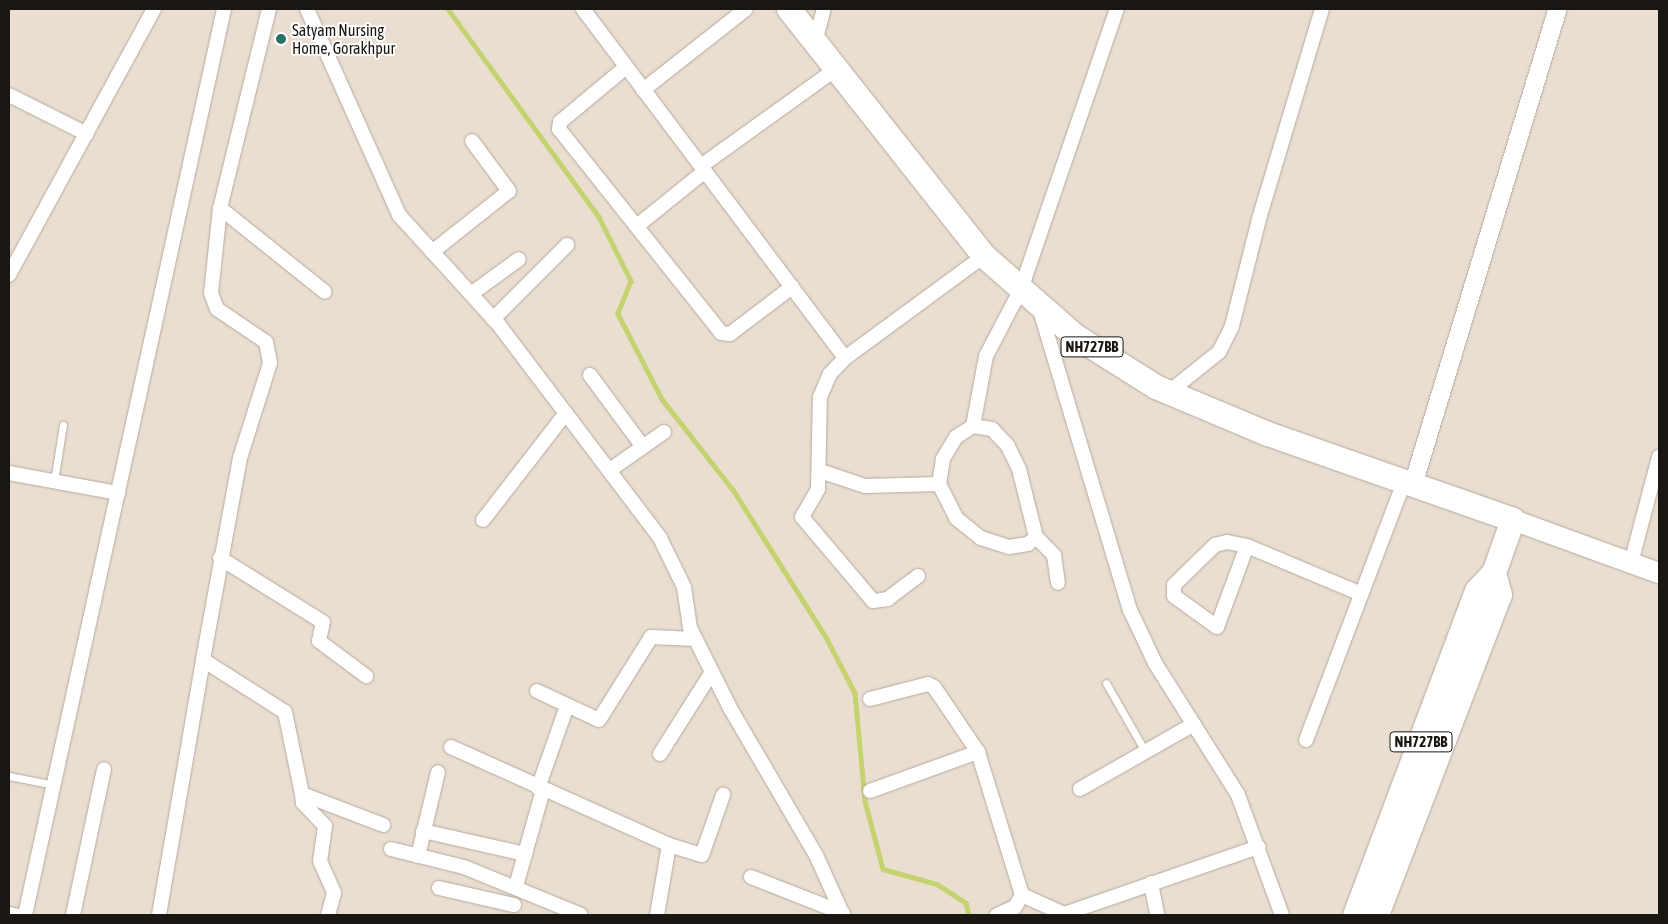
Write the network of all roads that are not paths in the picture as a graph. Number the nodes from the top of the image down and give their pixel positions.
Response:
1 (154, 9) edge
2 (224, 9) edge
3 (270, 9) edge
4 (307, 9) edge
5 (583, 9) edge
6 (746, 9) edge
7 (789, 9) edge
8 (824, 9) edge
9 (1117, 9) edge
10 (1322, 9) edge
11 (1557, 9) edge
12 (815, 42) junction
13 (626, 67) junction
14 (836, 69) junction
15 (643, 90) junction
16 (9, 95) edge
17 (87, 134) junction
18 (472, 141) dead end
19 (703, 169) junction
20 (220, 208) junction
21 (636, 226) junction
22 (567, 245) dead end
23 (432, 252) junction
24 (984, 256) junction
25 (519, 259) dead end
26 (9, 275) edge
27 (792, 286) junction
28 (325, 292) dead end
29 (470, 294) junction
30 (1030, 296) junction
31 (493, 319) junction
32 (845, 358) junction
33 (590, 374) dead end
34 (1169, 392) junction
35 (566, 413) junction
36 (63, 425) dead end
37 (973, 426) junction
38 (664, 432) dead end
39 (643, 447) junction
40 (1659, 457) edge
41 (610, 470) junction
42 (820, 471) junction
43 (9, 472) edge
44 (54, 481) junction
45 (1408, 483) junction
46 (938, 484) junction
47 (118, 493) junction
48 (483, 520) dead end
49 (1513, 520) junction
50 (1036, 537) junction
51 (1247, 546) junction
52 (220, 558) junction
53 (1631, 563) junction
54 (1494, 573) junction
55 (1659, 573) edge
56 (918, 576) dead end
57 (1058, 583) dead end
58 (1361, 594) junction
59 (695, 639) junction
60 (203, 660) junction
61 (712, 672) junction
62 (366, 676) dead end
63 (1106, 683) dead end
64 (537, 691) dead end
65 (870, 699) dead end
66 (567, 706) junction
67 (1194, 724) junction
68 (1306, 740) dead end
69 (451, 747) dead end
70 (1145, 751) junction
71 (978, 752) junction
72 (660, 754) dead end
73 (104, 769) dead end
74 (438, 772) dead end
75 (9, 776) edge
76 (54, 785) junction
77 (540, 789) junction
78 (1080, 789) dead end
79 (870, 791) dead end
80 (302, 794) junction
81 (723, 795) dead end
82 (383, 825) dead end
83 (423, 831) junction
84 (669, 845) junction
85 (1258, 847) junction
86 (391, 849) dead end
87 (525, 854) junction
88 (418, 856) junction
89 (751, 877) dead end
90 (1151, 883) junction
91 (517, 887) junction
92 (439, 888) dead end
93 (1022, 895) junction
94 (9, 910) edge
95 (514, 910) edge
96 (26, 914) edge
97 (843, 914) edge
98 (1061, 914) edge
99 (73, 915) edge
100 (159, 915) edge
101 (328, 915) edge
102 (581, 915) edge
103 (657, 915) edge
104 (997, 915) edge
105 (1157, 915) edge
106 (1282, 915) edge
107 (1355, 915) edge
108 (1377, 915) edge

1 - 17 street
2 - 47 street
3 - 20 street
4 - 23 street
5 - 13 street
6 - 15 street
7 - 12 highway, NH727BB
8 - 12 street
9 - 30 street
10 - 34 street
11 - 45 street
12 - 14 highway, NH727BB
13 - 15 street
13 - 21 street
14 - 19 street
14 - 24 highway, NH727BB
15 - 19 street
16 - 17 street
17 - 26 street
18 - 23 street
19 - 21 street
19 - 27 street
20 - 28 street
20 - 52 street
21 - 27 street
22 - 31 street
23 - 29 street
24 - 30 highway, NH727BB
24 - 32 street
25 - 29 street
27 - 32 street
29 - 31 street
30 - 34 highway, NH727BB
30 - 37 street
30 - 67 street
31 - 35 street
32 - 42 street
33 - 39 street
34 - 45 highway, NH727BB
35 - 41 street
35 - 48 street
36 - 44 lane
37 - 46 street
37 - 50 street
38 - 39 street
39 - 41 street
40 - 53 street
41 - 59 street
42 - 46 street
42 - 56 street
43 - 44 street
44 - 47 street
45 - 49 highway, NH727BB
45 - 58 street
46 - 50 street
47 - 76 street
49 - 53 main road
49 - 54 highway, NH727BB
50 - 57 street
51 - 51 street
51 - 58 street
52 - 60 street
52 - 62 street
53 - 55 main road
54 - 107 highway, NH727BB
54 - 108 highway, NH727BB
58 - 68 street
59 - 61 street
59 - 66 street
60 - 80 street
60 - 100 street
61 - 72 street
61 - 97 street
63 - 70 lane
64 - 66 street
65 - 71 street
66 - 77 street
67 - 70 street
67 - 85 street
69 - 77 street
70 - 78 street
71 - 79 street
71 - 93 street
73 - 99 street
74 - 83 street
75 - 76 lane
76 - 96 street
77 - 84 street
77 - 87 street
80 - 82 street
80 - 101 street
81 - 84 street
83 - 87 street
83 - 88 street
84 - 103 street
85 - 90 street
85 - 106 street
86 - 88 street
87 - 91 street
88 - 91 street
89 - 97 street
90 - 98 street
90 - 105 street
91 - 95 street
91 - 102 street
92 - 95 street
93 - 98 street
93 - 104 street
94 - 96 lane

